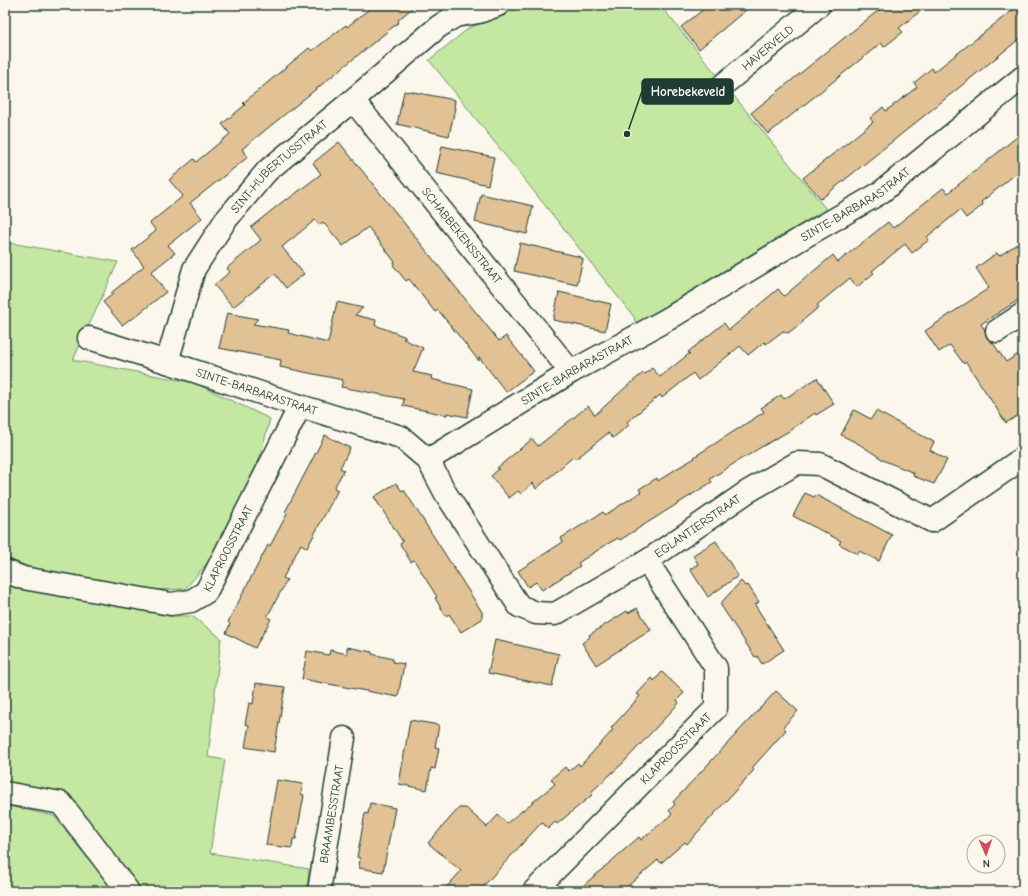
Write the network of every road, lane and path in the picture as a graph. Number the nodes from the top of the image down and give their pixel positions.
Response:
1 (498, 5) edge
2 (819, 5) edge
3 (456, 11) edge
4 (1023, 77) edge
5 (717, 90) dead end
6 (353, 100) junction
7 (1023, 314) edge
8 (997, 331) dead end
9 (89, 338) dead end
10 (167, 362) junction
11 (571, 372) junction
12 (300, 406) junction
13 (1023, 458) edge
14 (428, 460) junction
15 (647, 561) junction
16 (5, 571) edge
17 (344, 738) dead end
18 (5, 793) edge
19 (128, 891) edge
20 (319, 891) edge
21 (534, 891) edge

1 - 3 street, SINT-HUBERTUSSTRAAT
2 - 5 street, HAVERVELD
3 - 6 street, SINT-HUBERTUSSTRAAT
4 - 11 street, SINTE-BARBARASTRAAT
6 - 10 street, SINT-HUBERTUSSTRAAT
6 - 11 street, SCHABBEKENSSTRAAT
7 - 8 street
9 - 10 street, SINTE-BARBARASTRAAT
10 - 12 street, SINTE-BARBARASTRAAT
11 - 14 street, SINTE-BARBARASTRAAT
12 - 14 street, SINTE-BARBARASTRAAT
12 - 16 street, KLAPROOSSTRAAT
13 - 15 street, EGLANTIERSTRAAT
14 - 15 street, EGLANTIERSTRAAT
15 - 21 street, KLAPROOSSTRAAT
17 - 20 street, BRAAMBESSTRAAT
18 - 19 street

